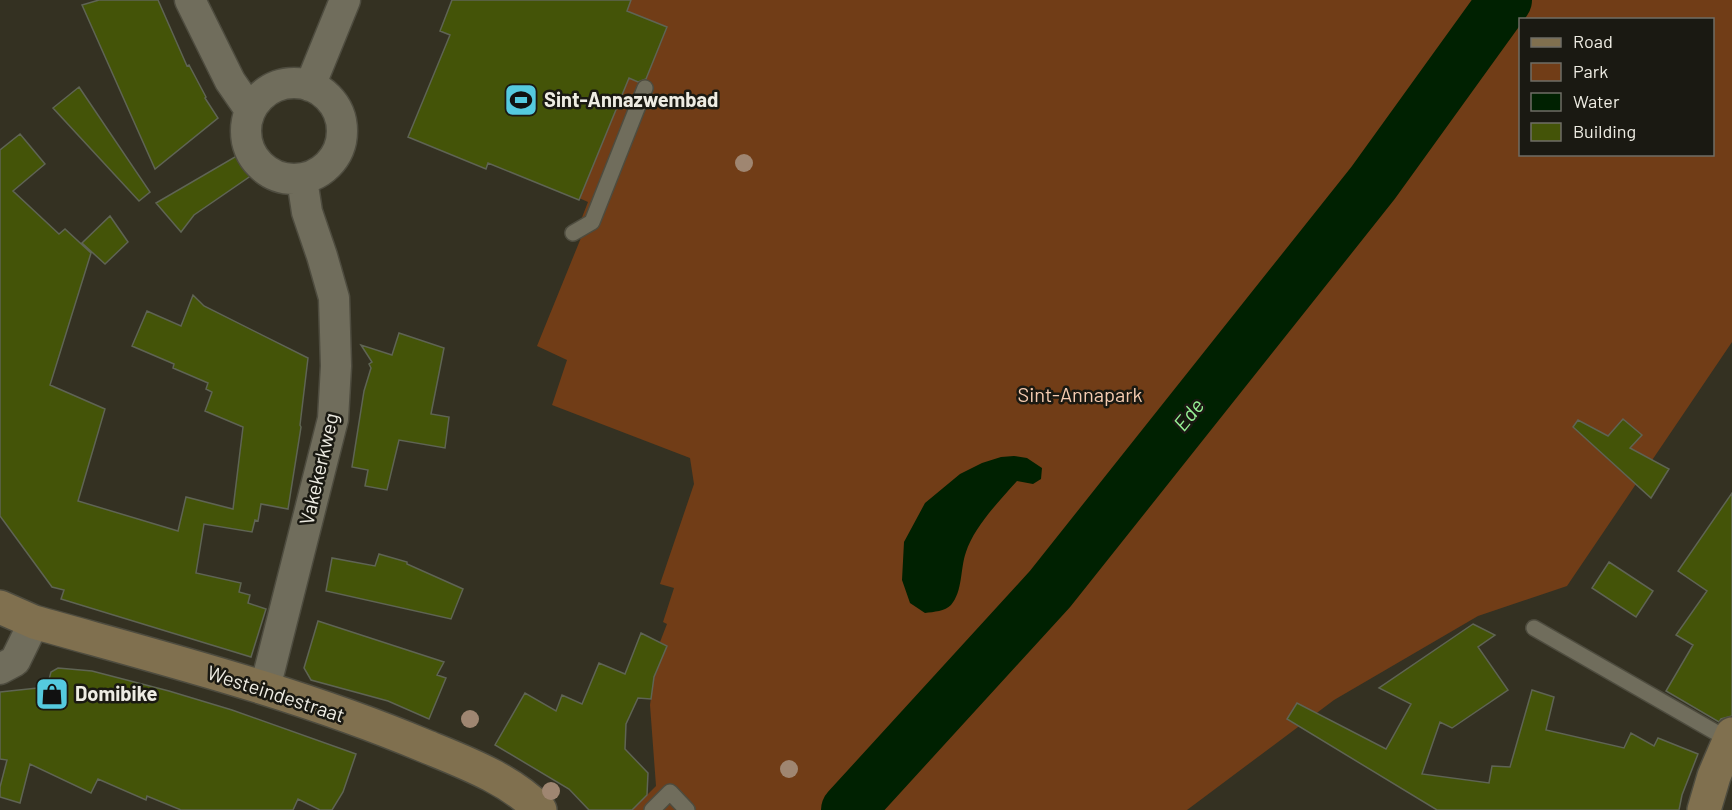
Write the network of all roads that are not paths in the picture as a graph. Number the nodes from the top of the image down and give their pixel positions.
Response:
1 (190, 0) edge
2 (345, 0) edge
3 (310, 86) junction
4 (645, 88) dead end
5 (250, 110) junction
6 (302, 178) junction
7 (573, 233) dead end
8 (0, 608) edge
9 (34, 622) junction
10 (1534, 628) dead end
11 (0, 669) edge
12 (265, 688) junction
13 (1731, 737) edge
14 (540, 810) edge
15 (651, 810) edge
16 (687, 810) edge
17 (1704, 810) edge

1 - 5 street
2 - 3 street
3 - 5 street
3 - 6 street
4 - 7 lane
5 - 6 street
6 - 12 street, Vakekerkweg
8 - 9 street, Westeindestraat
9 - 11 street
9 - 12 street, Westeindestraat
10 - 13 lane
12 - 14 street, Westeindestraat
13 - 17 street
15 - 16 lane

